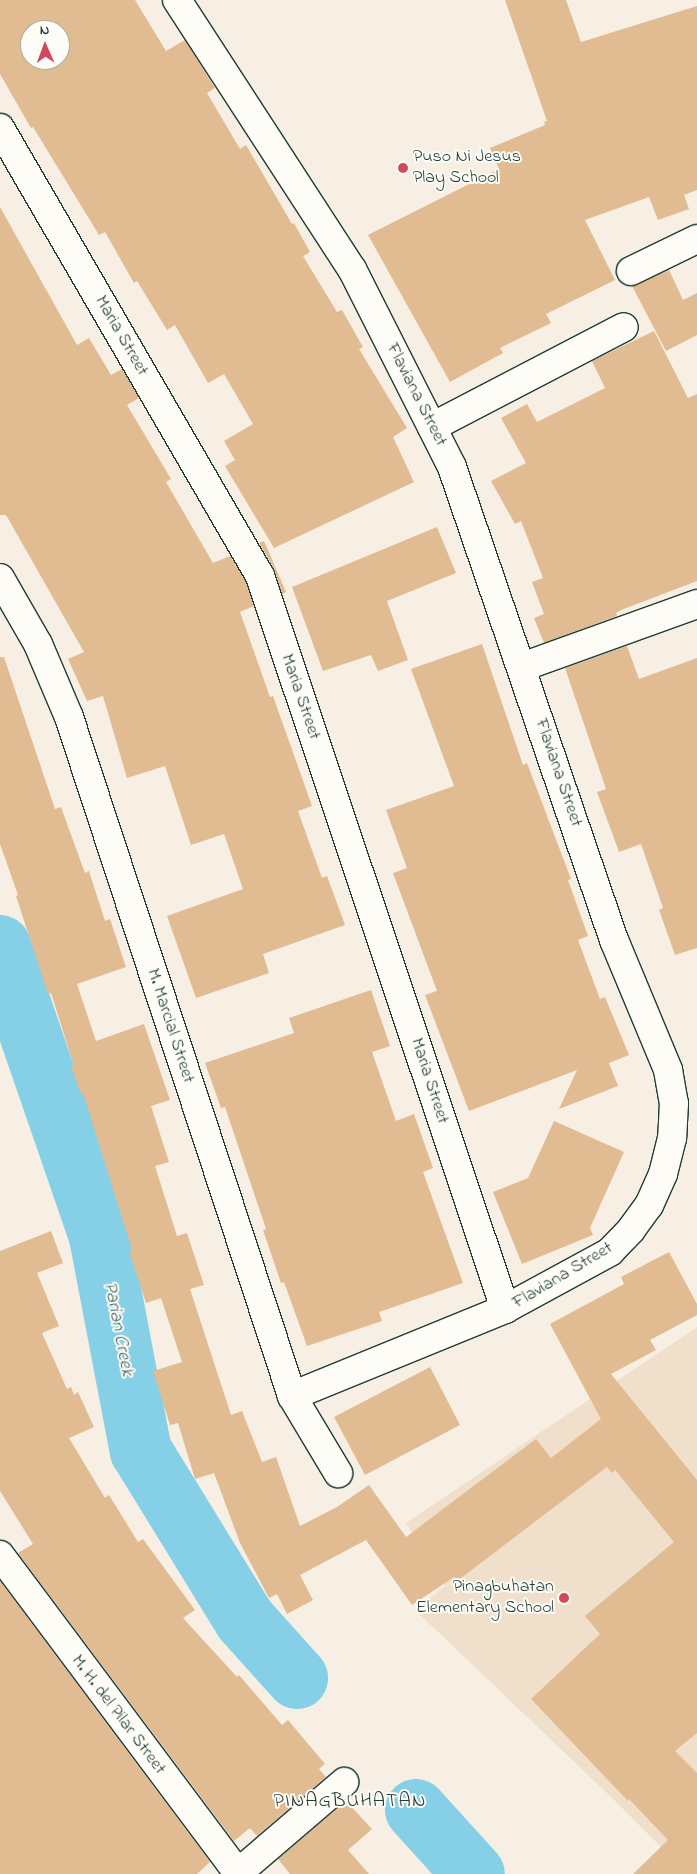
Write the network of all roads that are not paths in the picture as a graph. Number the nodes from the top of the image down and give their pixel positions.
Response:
1 (177, 0) edge
2 (0, 128) edge
3 (697, 239) edge
4 (631, 270) dead end
5 (624, 327) dead end
6 (432, 427) junction
7 (0, 578) edge
8 (697, 604) edge
9 (522, 667) junction
10 (505, 1309) junction
11 (292, 1396) junction
12 (338, 1474) dead end
13 (0, 1555) edge
14 (344, 1782) dead end
15 (238, 1873) edge

1 - 6 street, Flaviana Street
2 - 10 street, Maria Street
3 - 4 street
5 - 6 street
6 - 9 street, Flaviana Street
7 - 11 street, M. Marcial Street
8 - 9 street
9 - 10 street, Flaviana Street
10 - 11 street, Flaviana Street
11 - 12 street, M. Marcial Street
13 - 15 street, M. H. del Pilar Street
14 - 15 street

